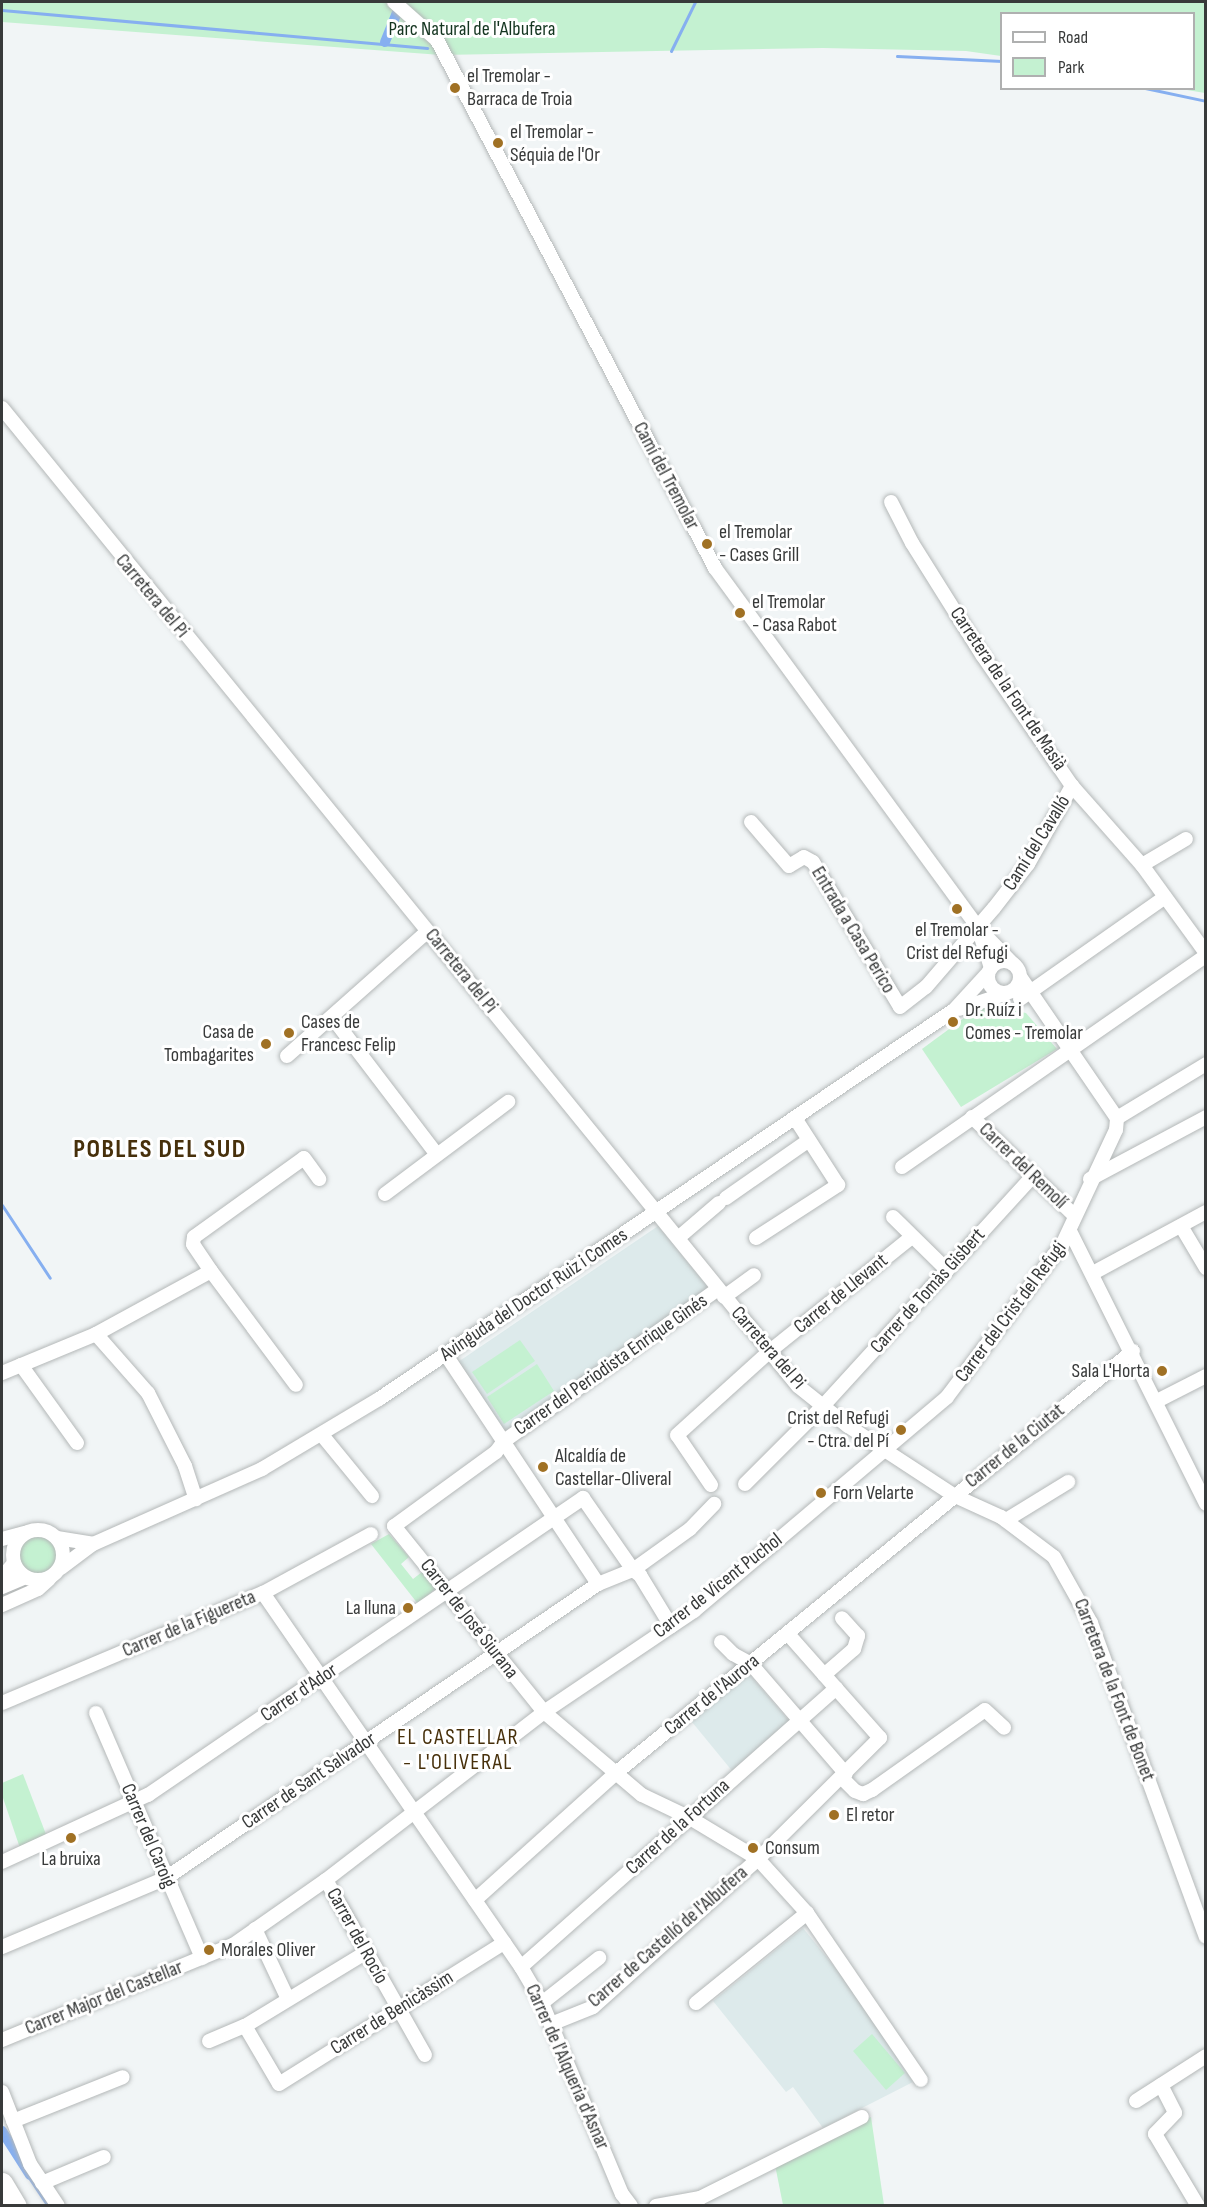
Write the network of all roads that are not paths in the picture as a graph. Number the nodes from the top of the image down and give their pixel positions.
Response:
1 (394, 2) edge
2 (2, 408) edge
3 (891, 502) dead end
4 (1072, 786) junction
5 (751, 822) dead end
6 (1186, 839) dead end
7 (1142, 865) junction
8 (1165, 897) junction
9 (978, 928) junction
10 (428, 931) junction
11 (1200, 931) edge
12 (1206, 954) edge
13 (1012, 963) junction
14 (989, 971) junction
15 (1020, 993) junction
16 (954, 1011) junction
17 (332, 1017) junction
18 (1070, 1054) junction
19 (287, 1056) dead end
20 (1206, 1064) edge
21 (508, 1102) dead end
22 (972, 1117) junction
23 (1206, 1117) edge
24 (795, 1118) junction
25 (1117, 1118) junction
26 (809, 1140) junction
27 (437, 1155) junction
28 (902, 1167) dead end
29 (1033, 1176) junction
30 (319, 1179) dead end
31 (1090, 1179) junction
32 (385, 1194) dead end
33 (656, 1212) junction
34 (1206, 1212) edge
35 (1074, 1215) junction
36 (893, 1217) dead end
37 (1181, 1226) junction
38 (1070, 1231) junction
39 (912, 1237) junction
40 (678, 1238) junction
41 (756, 1238) dead end
42 (1206, 1268) edge
43 (947, 1270) junction
44 (211, 1271) junction
45 (1093, 1273) junction
46 (754, 1275) dead end
47 (721, 1293) junction
48 (96, 1334) junction
49 (770, 1352) junction
50 (1133, 1352) junction
51 (446, 1355) junction
52 (21, 1365) junction
53 (2, 1373) edge
54 (1206, 1376) edge
55 (296, 1386) dead end
56 (1157, 1401) junction
57 (823, 1406) junction
58 (322, 1435) junction
59 (504, 1441) junction
60 (77, 1443) dead end
61 (886, 1450) junction
62 (1068, 1482) dead end
63 (745, 1484) dead end
64 (711, 1485) dead end
65 (372, 1496) dead end
66 (955, 1496) junction
67 (196, 1499) junction
68 (714, 1504) dead end
69 (1206, 1504) edge
70 (555, 1518) junction
71 (1006, 1520) junction
72 (24, 1533) junction
73 (371, 1534) dead end
74 (57, 1538) junction
75 (2, 1539) edge
76 (93, 1544) junction
77 (9, 1557) edge
78 (633, 1570) junction
79 (56, 1573) junction
80 (2, 1577) edge
81 (25, 1577) junction
82 (598, 1584) junction
83 (2, 1587) edge
84 (447, 1591) junction
85 (263, 1593) junction
86 (2, 1604) edge
87 (842, 1618) dead end
88 (670, 1626) junction
89 (787, 1633) junction
90 (721, 1642) dead end
91 (495, 1654) junction
92 (750, 1664) junction
93 (824, 1675) junction
94 (321, 1677) junction
95 (836, 1688) junction
96 (2, 1703) edge
97 (544, 1712) junction
98 (96, 1713) dead end
99 (799, 1720) junction
100 (1004, 1728) dead end
101 (364, 1743) junction
102 (617, 1772) junction
103 (844, 1776) junction
104 (134, 1804) junction
105 (413, 1814) junction
106 (690, 1818) junction
107 (758, 1859) junction
108 (2, 1862) edge
109 (166, 1878) junction
110 (326, 1880) junction
111 (475, 1900) junction
112 (807, 1913) junction
113 (255, 1929) junction
114 (1206, 1937) edge
115 (504, 1943) junction
116 (2, 1947) edge
117 (364, 1953) junction
118 (202, 1958) junction
119 (598, 1958) dead end
120 (521, 1967) junction
121 (288, 1999) junction
122 (542, 2003) junction
123 (696, 2003) dead end
124 (399, 2009) junction
125 (551, 2024) junction
126 (245, 2026) junction
127 (2, 2040) edge
128 (209, 2041) dead end
129 (425, 2055) dead end
130 (1206, 2056) edge
131 (123, 2078) dead end
132 (921, 2080) dead end
133 (1161, 2085) junction
134 (2, 2092) edge
135 (1136, 2101) dead end
136 (862, 2117) dead end
137 (13, 2121) junction
138 (104, 2157) dead end
139 (2, 2183) edge
140 (42, 2183) junction
141 (702, 2202) edge
142 (16, 2205) edge
143 (58, 2205) edge
144 (631, 2205) edge
145 (656, 2205) edge
146 (1198, 2205) edge

1 - 9 street, Camí del Tremolar
2 - 10 street, Carretera del Pi
3 - 4 street, Carretera de la Font de Masià
4 - 7 street, Carretera de la Font de Masià
4 - 9 street, Camí del Cavalló
5 - 9 street, Entrada a Casa Perico
6 - 7 street
7 - 8 street, Carretera de la Font de Masià
8 - 11 street, Carretera de la Font de Masià
8 - 15 street, Avinguda del Doctor Ruiz i Comes
9 - 13 street, Camí del Tremolar
9 - 14 street, Camí del Tremolar
10 - 17 street
10 - 33 street, Carretera del Pi
11 - 12 street, Carretera de la Font de Masià
12 - 18 street
13 - 14 street
13 - 15 street, Camí del Tremolar
14 - 15 street
14 - 16 street, Avinguda del Doctor Ruiz i Comes
15 - 16 street, Avinguda del Doctor Ruiz i Comes
15 - 18 street
16 - 24 street, Avinguda del Doctor Ruiz i Comes
17 - 19 street
17 - 27 street
18 - 22 street
18 - 25 street
20 - 25 street
21 - 27 street
22 - 28 street
22 - 29 street, Carrer del Remolí
23 - 31 street
24 - 26 street
24 - 33 street, Avinguda del Doctor Ruiz i Comes
25 - 31 street, Carrer del Crist del Refugi
26 - 40 street
26 - 41 street
27 - 32 street
29 - 35 street, Carrer del Remolí
29 - 43 street, Carrer de Tomàs Gisbert
30 - 44 street
31 - 35 street, Carrer del Crist del Refugi
33 - 40 street, Carretera del Pi
33 - 51 street, Avinguda del Doctor Ruiz i Comes
34 - 37 street
35 - 38 street, Carrer del Crist del Refugi
36 - 39 street
37 - 42 street
37 - 45 street
38 - 45 street
38 - 61 street, Carrer del Crist del Refugi
39 - 43 street
39 - 49 street, Carrer de Llevant
40 - 47 street, Carretera del Pi
43 - 57 street, Carrer de Tomàs Gisbert
44 - 48 street
44 - 55 street
45 - 50 street
46 - 47 street, Carrer del Periodista Enrique Ginés
47 - 49 street, Carretera del Pi
47 - 59 street, Carrer del Periodista Enrique Ginés
48 - 52 street
48 - 67 street
49 - 57 street, Carretera del Pi
49 - 64 street, Carrer de Llevant
50 - 56 street
50 - 66 street, Carrer de la Ciutat
51 - 58 street, Avinguda del Doctor Ruiz i Comes
51 - 59 street
52 - 53 street
52 - 60 street
54 - 56 street
56 - 69 street
57 - 61 street, Carretera del Pi
57 - 63 street, Carrer de Tomàs Gisbert
58 - 65 street
58 - 67 street, Avinguda del Doctor Ruiz i Comes
59 - 70 street
59 - 84 street, Carrer de José Siurana
61 - 66 street, Carretera del Pi
61 - 88 street, Carrer de Vicent Puchol
62 - 71 street
66 - 71 street, Carretera de la Font de Bonet
66 - 89 street, Carrer de l'Aurora
67 - 76 street, Avinguda del Doctor Ruiz i Comes
68 - 78 street, Carrer de Sant Salvador
70 - 78 street, Carrer d'Ador
70 - 82 street
70 - 84 street, Carrer d'Ador
71 - 114 street, Carretera de la Font de Bonet
72 - 74 street
72 - 75 street
72 - 77 street
73 - 85 street, Carrer de la Figuereta
74 - 76 street
74 - 79 street
76 - 79 street, Avinguda del Doctor Ruiz i Comes
77 - 80 street
77 - 81 street
78 - 82 street, Carrer de Sant Salvador
78 - 88 street
79 - 81 street
79 - 86 street, Avinguda del Doctor Ruiz i Comes
81 - 83 street
81 - 86 street
82 - 91 street, Carrer de Sant Salvador
84 - 91 street, Carrer de José Siurana
84 - 94 street, Carrer d'Ador
85 - 94 street, Carrer de l'Alqueria d'Asnar
85 - 96 street, Carrer de la Figuereta
87 - 93 street
88 - 97 street, Carrer de Vicent Puchol
89 - 92 street, Carrer de l'Aurora
89 - 93 street
90 - 92 street
91 - 97 street, Carrer de José Siurana
91 - 101 street, Carrer de Sant Salvador
92 - 99 street
92 - 102 street, Carrer de l'Aurora
93 - 95 street
94 - 101 street, Carrer de l'Alqueria d'Asnar
94 - 104 street, Carrer d'Ador
95 - 99 street, Carrer de la Fortuna
95 - 103 street, Carrer de Castelló de l'Albufera
97 - 102 street, Carrer de José Siurana
97 - 105 street, Carrer de Vicent Puchol
98 - 104 street, Carrer del Caroig
99 - 103 street
99 - 106 street, Carrer de la Fortuna
100 - 103 street
101 - 105 street, Carrer de l'Alqueria d'Asnar
101 - 109 street, Carrer de Sant Salvador
102 - 106 street, Carrer de José Siurana
102 - 111 street, Carrer de l'Aurora
103 - 107 street, Carrer de Castelló de l'Albufera
104 - 108 street, Carrer d'Ador
104 - 109 street, Carrer del Caroig
105 - 110 street, Carrer Major del Castellar
105 - 111 street, Carrer de l'Alqueria d'Asnar
106 - 107 street, Carrer de José Siurana
106 - 120 street, Carrer de la Fortuna
107 - 112 street, Carrer de José Siurana
107 - 125 street, Carrer de Castelló de l'Albufera
109 - 116 street, Carrer de Sant Salvador
109 - 118 street, Carrer del Caroig
110 - 113 street, Carrer Major del Castellar
110 - 117 street, Carrer del Rocío
111 - 115 street, Carrer de l'Alqueria d'Asnar
112 - 123 street
112 - 132 street, Carrer de José Siurana
113 - 118 street, Carrer Major del Castellar
113 - 121 street
115 - 120 street, Carrer de l'Alqueria d'Asnar
115 - 124 street, Carrer de Benicàssim
117 - 121 street
117 - 124 street, Carrer del Rocío
118 - 127 street, Carrer Major del Castellar
119 - 122 street
120 - 122 street, Carrer de l'Alqueria d'Asnar
121 - 126 street
122 - 125 street, Carrer de l'Alqueria d'Asnar
124 - 126 street, Carrer de Benicàssim
124 - 129 street, Carrer del Rocío
125 - 144 street, Carrer de l'Alqueria d'Asnar
126 - 128 street
130 - 133 street
131 - 137 street
133 - 135 street
133 - 146 street
134 - 137 street
136 - 141 street
137 - 140 street
138 - 140 street
139 - 142 highway
140 - 143 street
141 - 145 street

